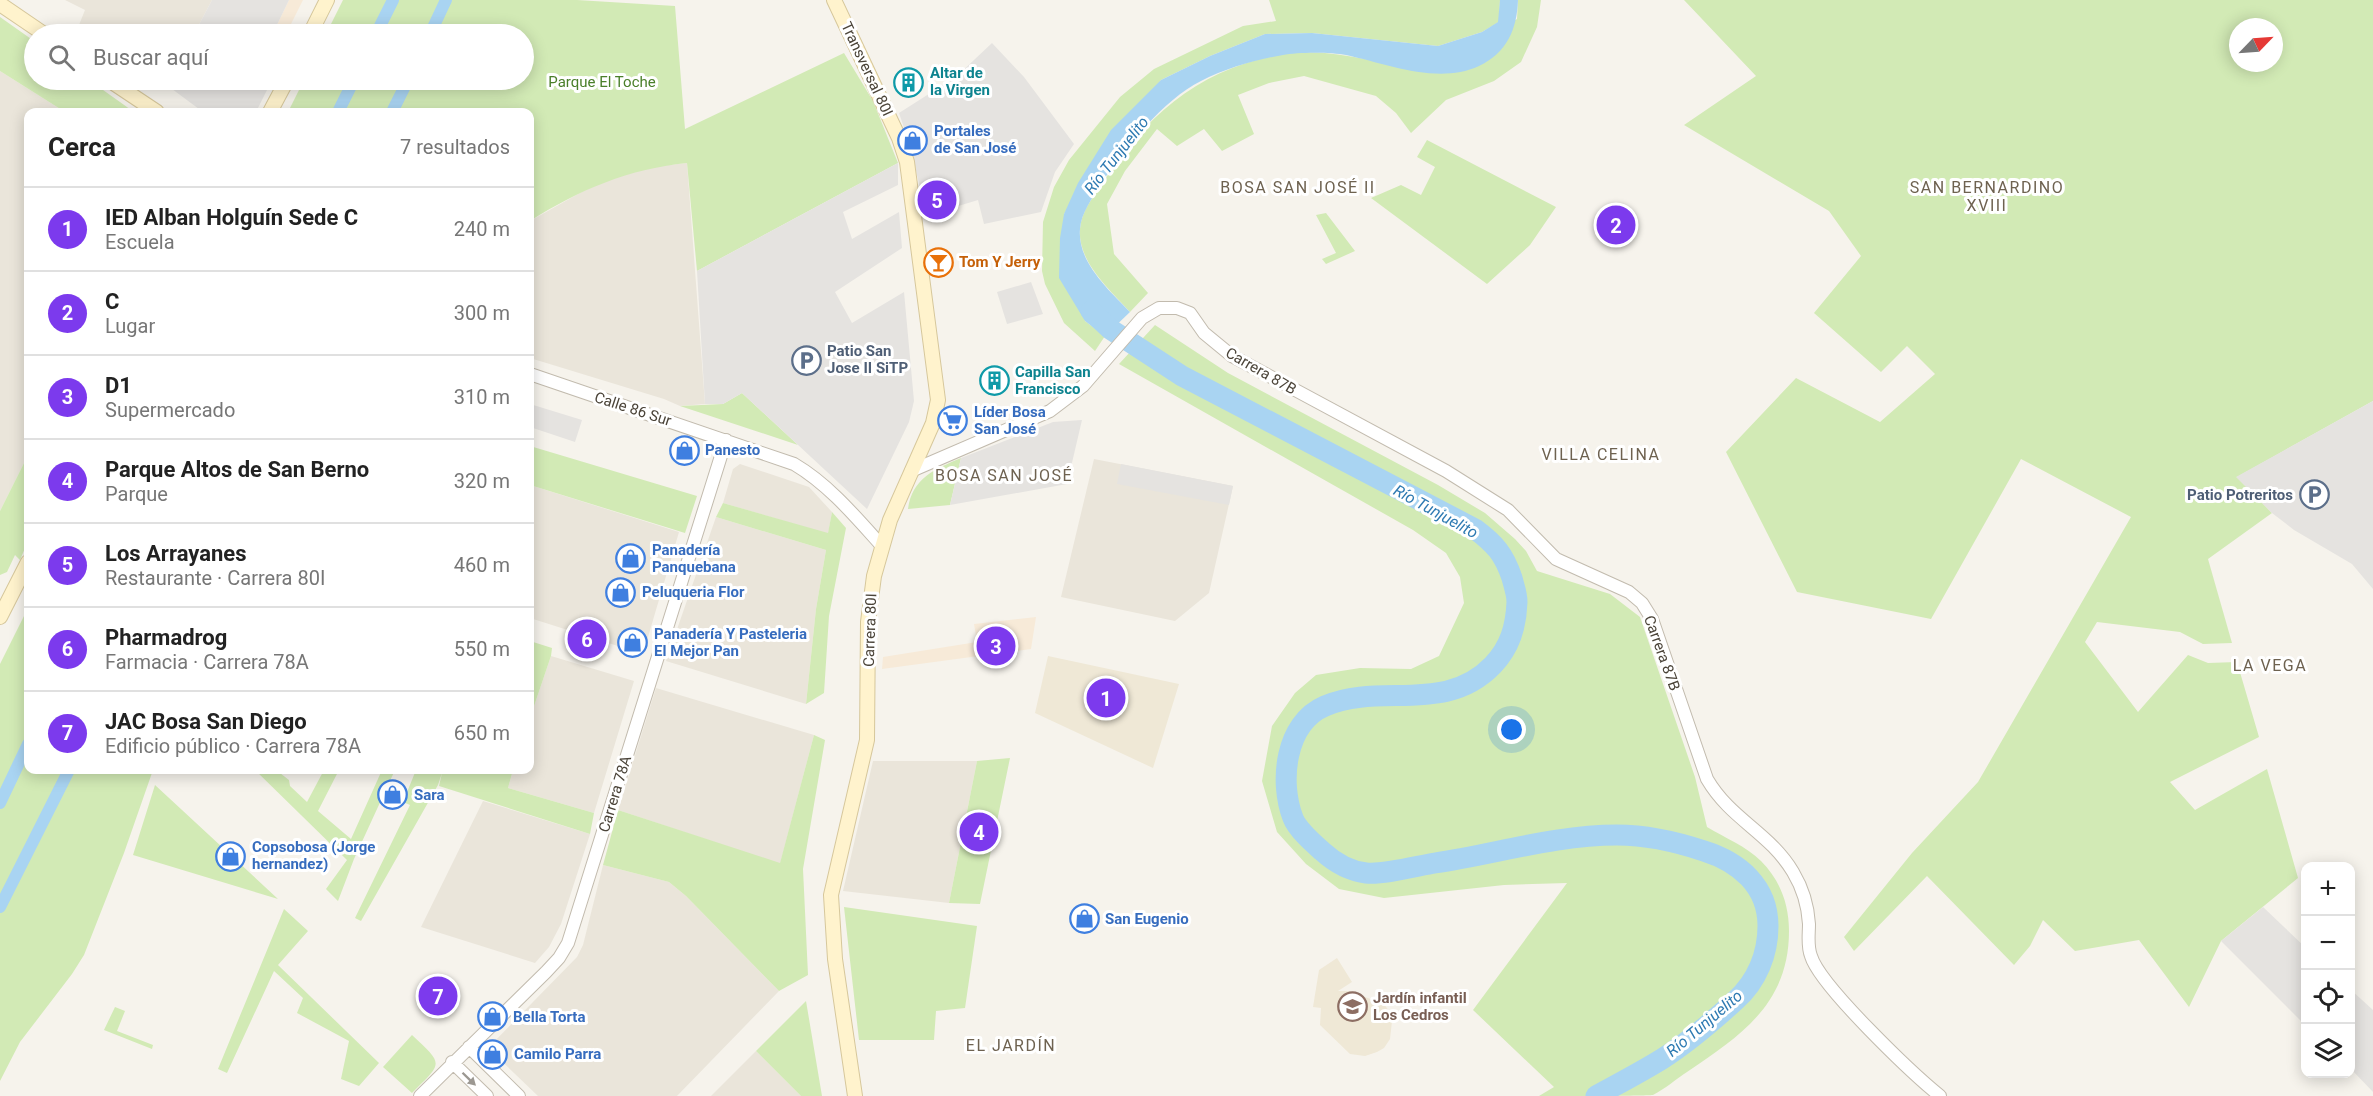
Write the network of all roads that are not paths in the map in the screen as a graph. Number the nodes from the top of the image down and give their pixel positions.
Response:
1 (327, 0) edge
2 (834, 0) edge
3 (0, 4) edge
4 (29, 24) edge
5 (315, 24) edge
6 (124, 90) edge
7 (282, 90) edge
8 (151, 108) edge
9 (272, 108) edge
10 (909, 173) joint
11 (534, 375) edge
12 (726, 440) junction
13 (910, 471) junction
14 (881, 545) junction
15 (24, 569) edge
16 (0, 617) edge
17 (469, 1047) junction
18 (452, 1062) junction
19 (420, 1096) edge
20 (487, 1096) edge
21 (519, 1096) edge
22 (855, 1096) edge
23 (1940, 1096) edge

1 - 5 main road
2 - 10 main road, Transversal 80I
3 - 4 main road
6 - 8 main road
7 - 9 main road
10 - 13 main road, Carrera 80I
11 - 12 street, Calle 86 Sur
12 - 14 street, Calle 86 Sur
12 - 17 street, Carrera 78A
13 - 14 main road, Carrera 80I
13 - 23 street, Carrera 87B
14 - 22 main road, Carrera 80I
15 - 16 main road
17 - 18 street, Carrera 78A
17 - 21 street
18 - 19 street, Carrera 78A
18 -> 20 street

